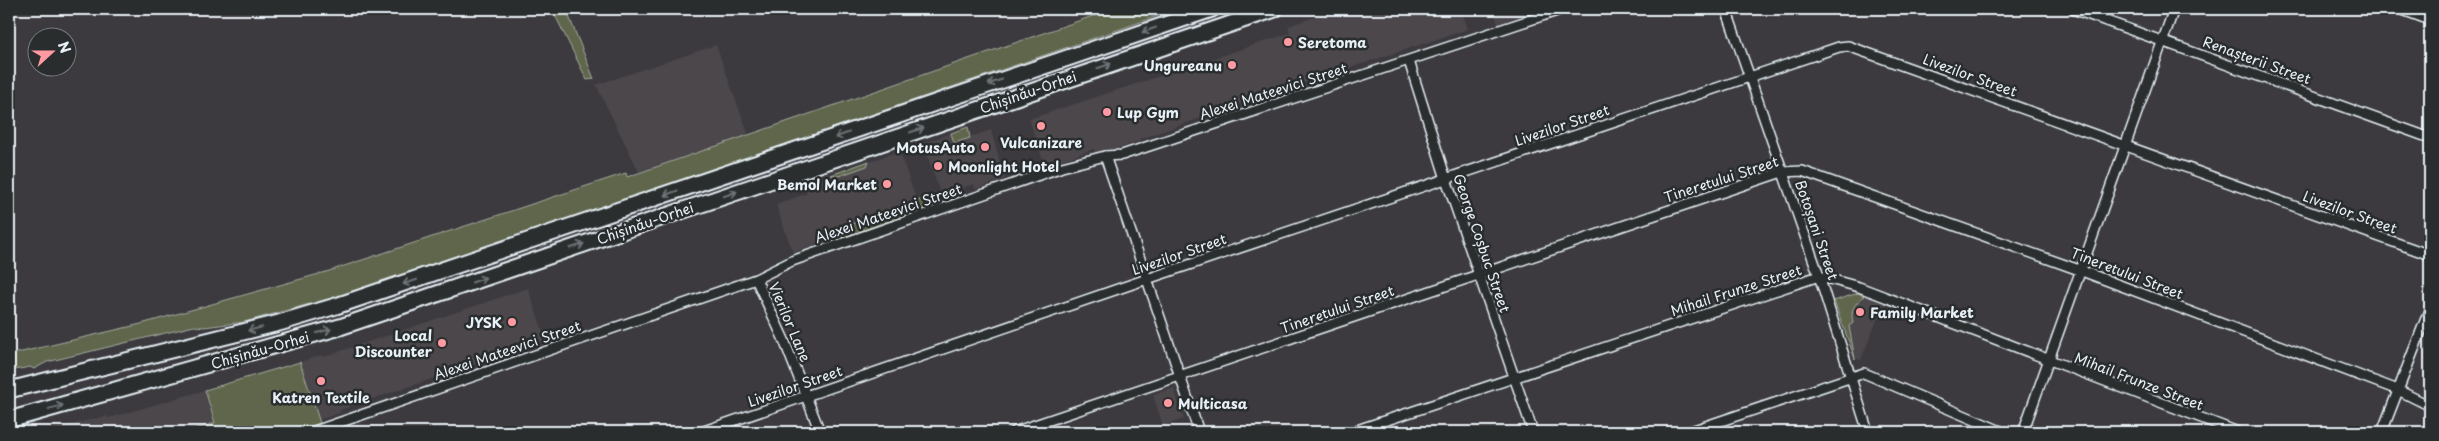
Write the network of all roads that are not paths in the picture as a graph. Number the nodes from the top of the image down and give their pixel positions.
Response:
1 (1212, 9) edge
2 (1275, 9) edge
3 (1563, 9) edge
4 (1726, 9) edge
5 (2073, 9) edge
6 (2174, 9) edge
7 (2400, 9) edge
8 (2430, 20) edge
9 (2164, 41) junction
10 (1409, 61) junction
11 (1748, 77) junction
12 (2430, 138) edge
13 (2124, 146) junction
14 (1105, 156) junction
15 (1782, 172) junction
16 (1446, 179) junction
17 (2430, 255) edge
18 (2082, 270) junction
19 (1479, 276) junction
20 (1819, 276) junction
21 (756, 279) junction
22 (1147, 279) junction
23 (2430, 308) edge
24 (2050, 362) junction
25 (1180, 376) junction
26 (1513, 378) junction
27 (1850, 378) junction
28 (9, 390) edge
29 (2398, 390) junction
30 (807, 396) junction
31 (2430, 406) edge
32 (9, 420) edge
33 (312, 432) edge
34 (701, 432) edge
35 (820, 432) edge
36 (1014, 432) edge
37 (1199, 432) edge
38 (1351, 432) edge
39 (1533, 432) edge
40 (1688, 432) edge
41 (1868, 432) edge
42 (2003, 432) edge
43 (2023, 432) edge
44 (2238, 432) edge
45 (2382, 432) edge

1 -> 28 highway, Chișinău-Orhei
32 -> 2 highway, Chișinău-Orhei
3 - 10 street, Alexei Mateevici Street
4 - 11 street, Botoșani Street
5 - 9 street, Renașterii Street
6 - 9 street
7 - 8 street
9 - 12 street, Renașterii Street
9 - 13 street
10 - 14 street, Alexei Mateevici Street
10 - 16 street, George Coșbuc Street
11 - 13 street, Livezilor Street
11 - 15 street, Botoșani Street
11 - 16 street, Livezilor Street
13 - 17 street, Livezilor Street
13 - 18 street
14 - 21 street, Alexei Mateevici Street
14 - 22 street
15 - 18 street, Tineretului Street
15 - 19 street, Tineretului Street
15 - 20 street, Botoșani Street
16 - 19 street, George Coșbuc Street
16 - 22 street, Livezilor Street
18 - 24 street
18 - 29 street, Tineretului Street
19 - 25 street, Tineretului Street
19 - 26 street, George Coșbuc Street
20 - 24 street, Mihail Frunze Street
20 - 26 street, Mihail Frunze Street
20 - 27 street, Botoșani Street
21 - 30 street, Vierilor Lane
21 - 33 street, Alexei Mateevici Street
22 - 25 street
22 - 30 street, Livezilor Street
23 - 29 street
24 - 43 street
24 - 44 street, Mihail Frunze Street
25 - 36 street, Tineretului Street
25 - 37 street
26 - 38 street, Mihail Frunze Street
26 - 39 street, George Coșbuc Street
27 - 40 street
27 - 41 street, Botoșani Street
27 - 42 street
29 - 31 street, Tineretului Street
29 - 45 street
30 - 34 street, Livezilor Street
30 - 35 street, Vierilor Lane

